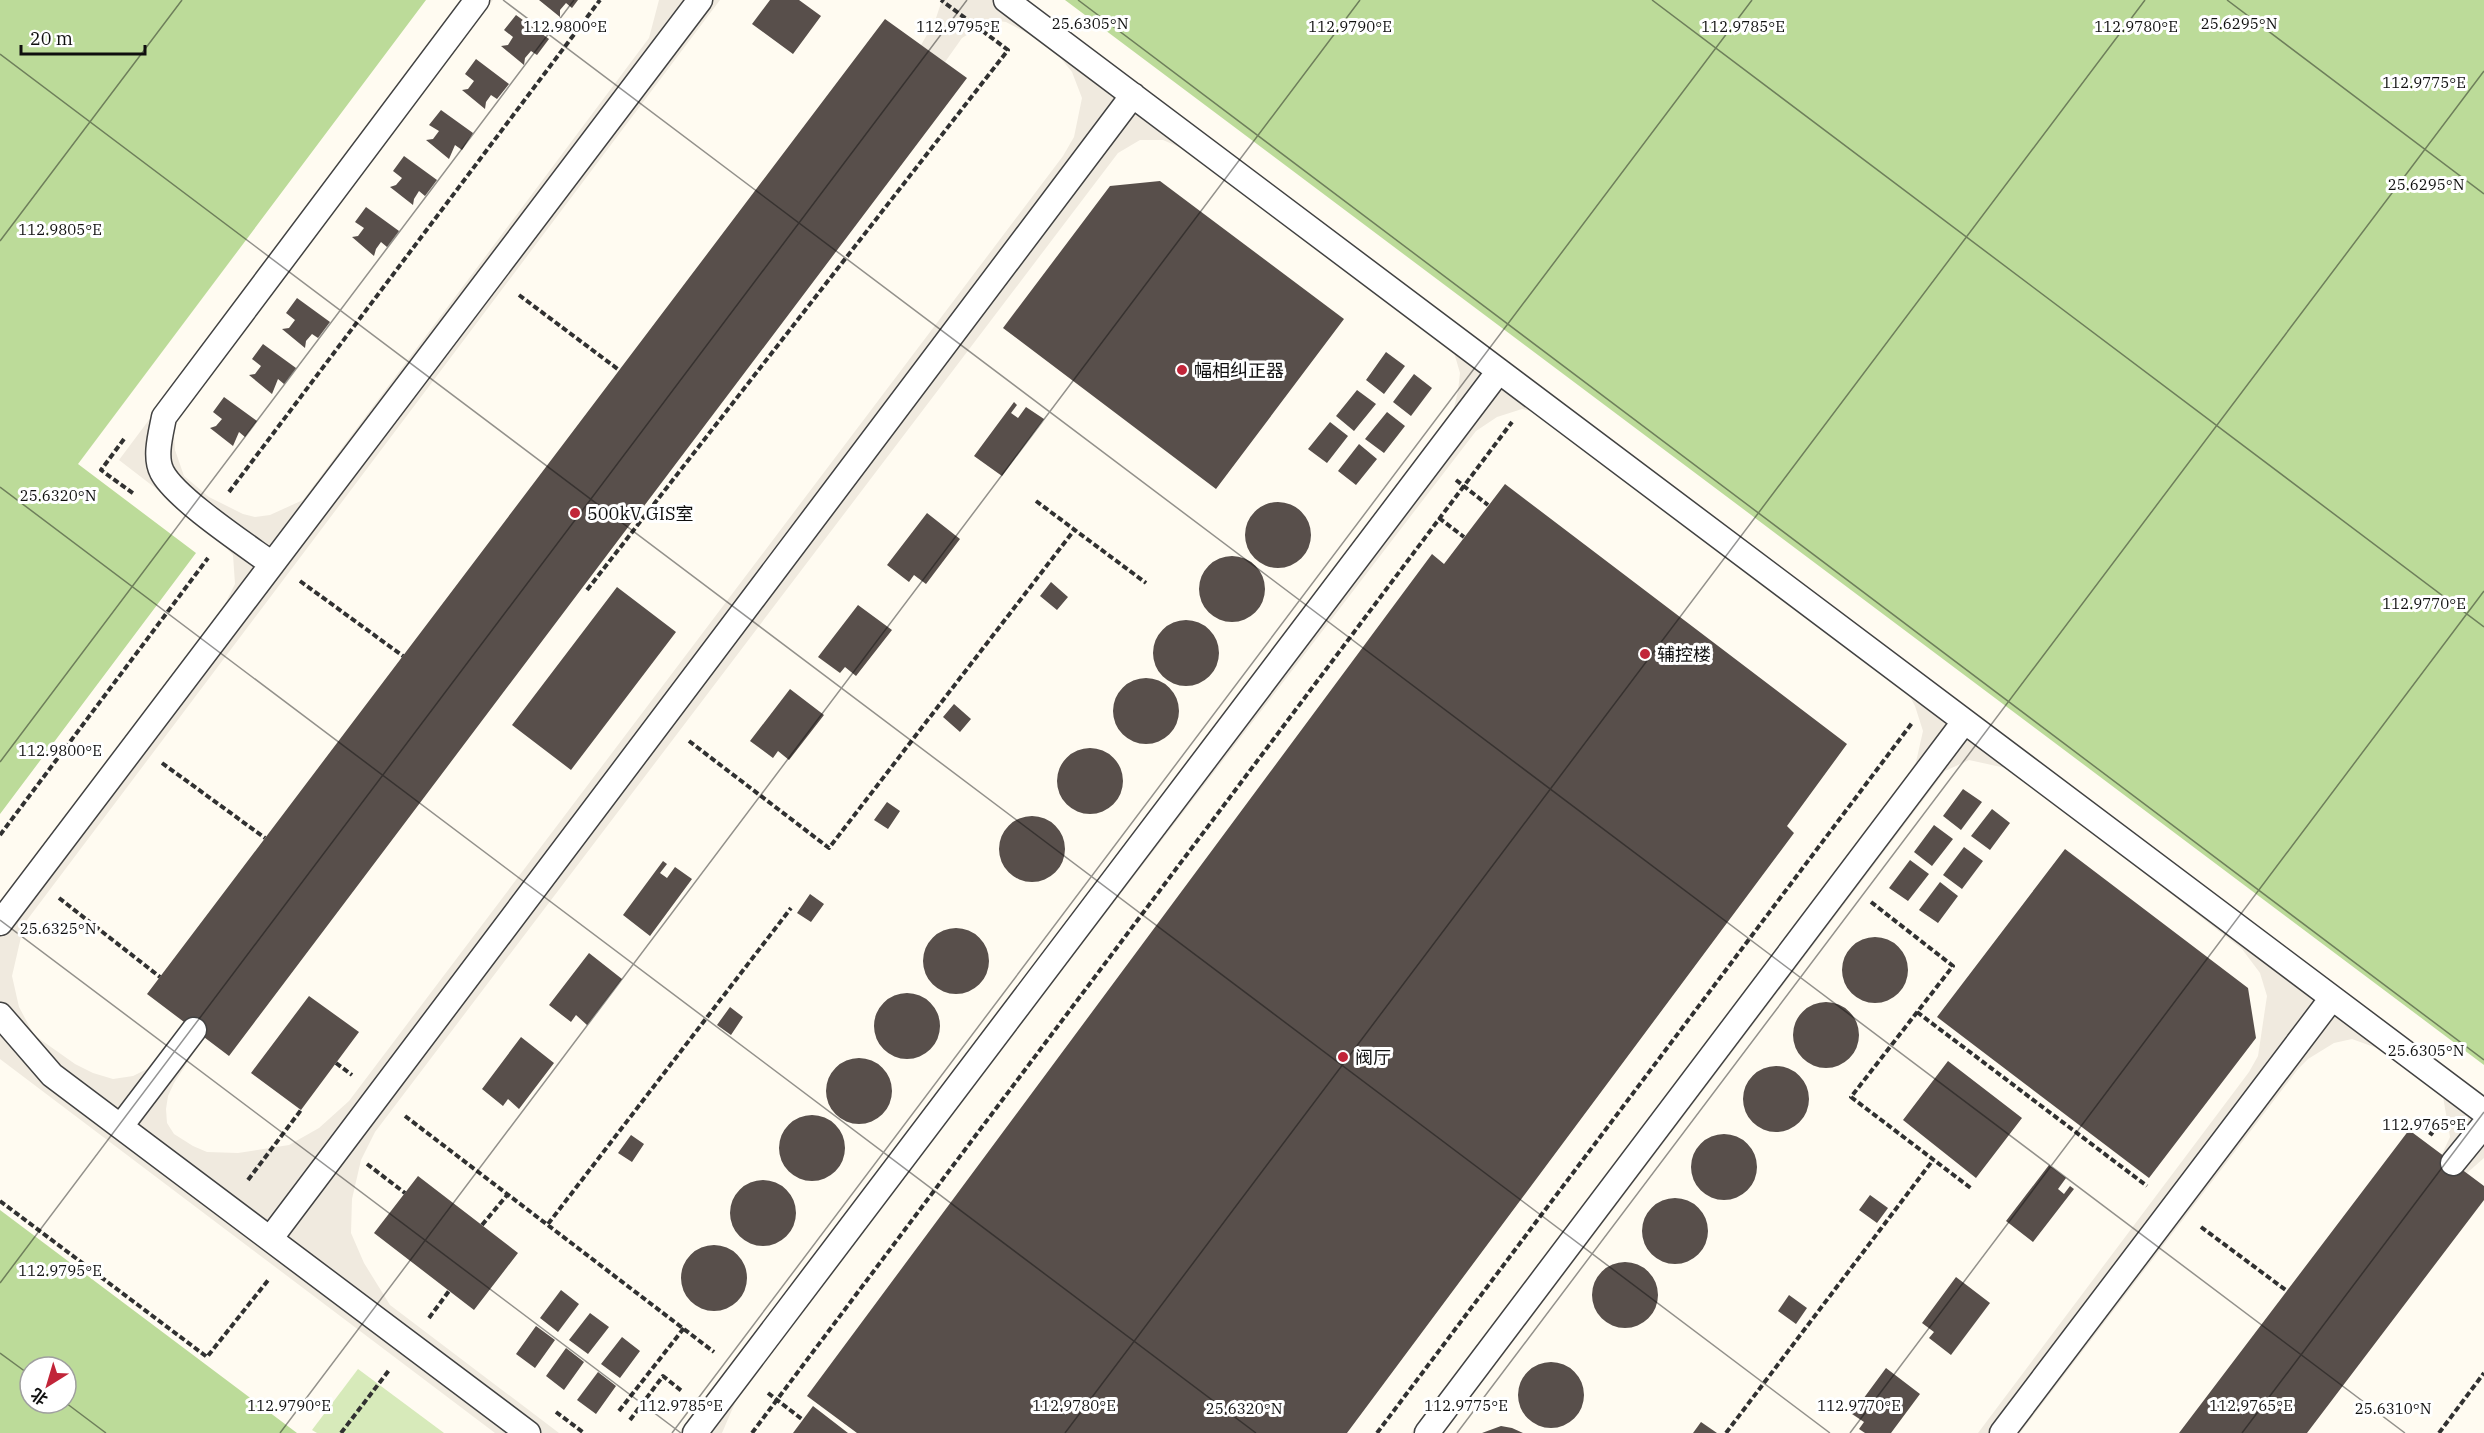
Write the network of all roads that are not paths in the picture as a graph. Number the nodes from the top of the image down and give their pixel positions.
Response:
1 (477, 0) edge
2 (700, 0) edge
3 (1006, 0) edge
4 (1133, 95) junction
5 (1499, 371) junction
6 (272, 564) junction
7 (1964, 722) junction
8 (0, 923) edge
9 (2332, 998) junction
10 (0, 1016) edge
11 (194, 1030) dead end
12 (2484, 1112) edge
13 (2484, 1125) edge
14 (121, 1126) junction
15 (2453, 1163) dead end
16 (280, 1246) junction
17 (528, 1433) edge
18 (695, 1433) edge
19 (1427, 1433) edge
20 (2002, 1433) edge

1 - 6 lane
2 - 6 lane
3 - 4 lane
4 - 5 lane
4 - 16 lane
5 - 7 lane
5 - 18 lane
6 - 8 lane
7 - 9 lane
7 - 19 lane
9 - 12 lane
9 - 20 lane
10 - 14 lane
11 - 14 lane
13 - 15 lane
14 - 16 lane
16 - 17 lane

